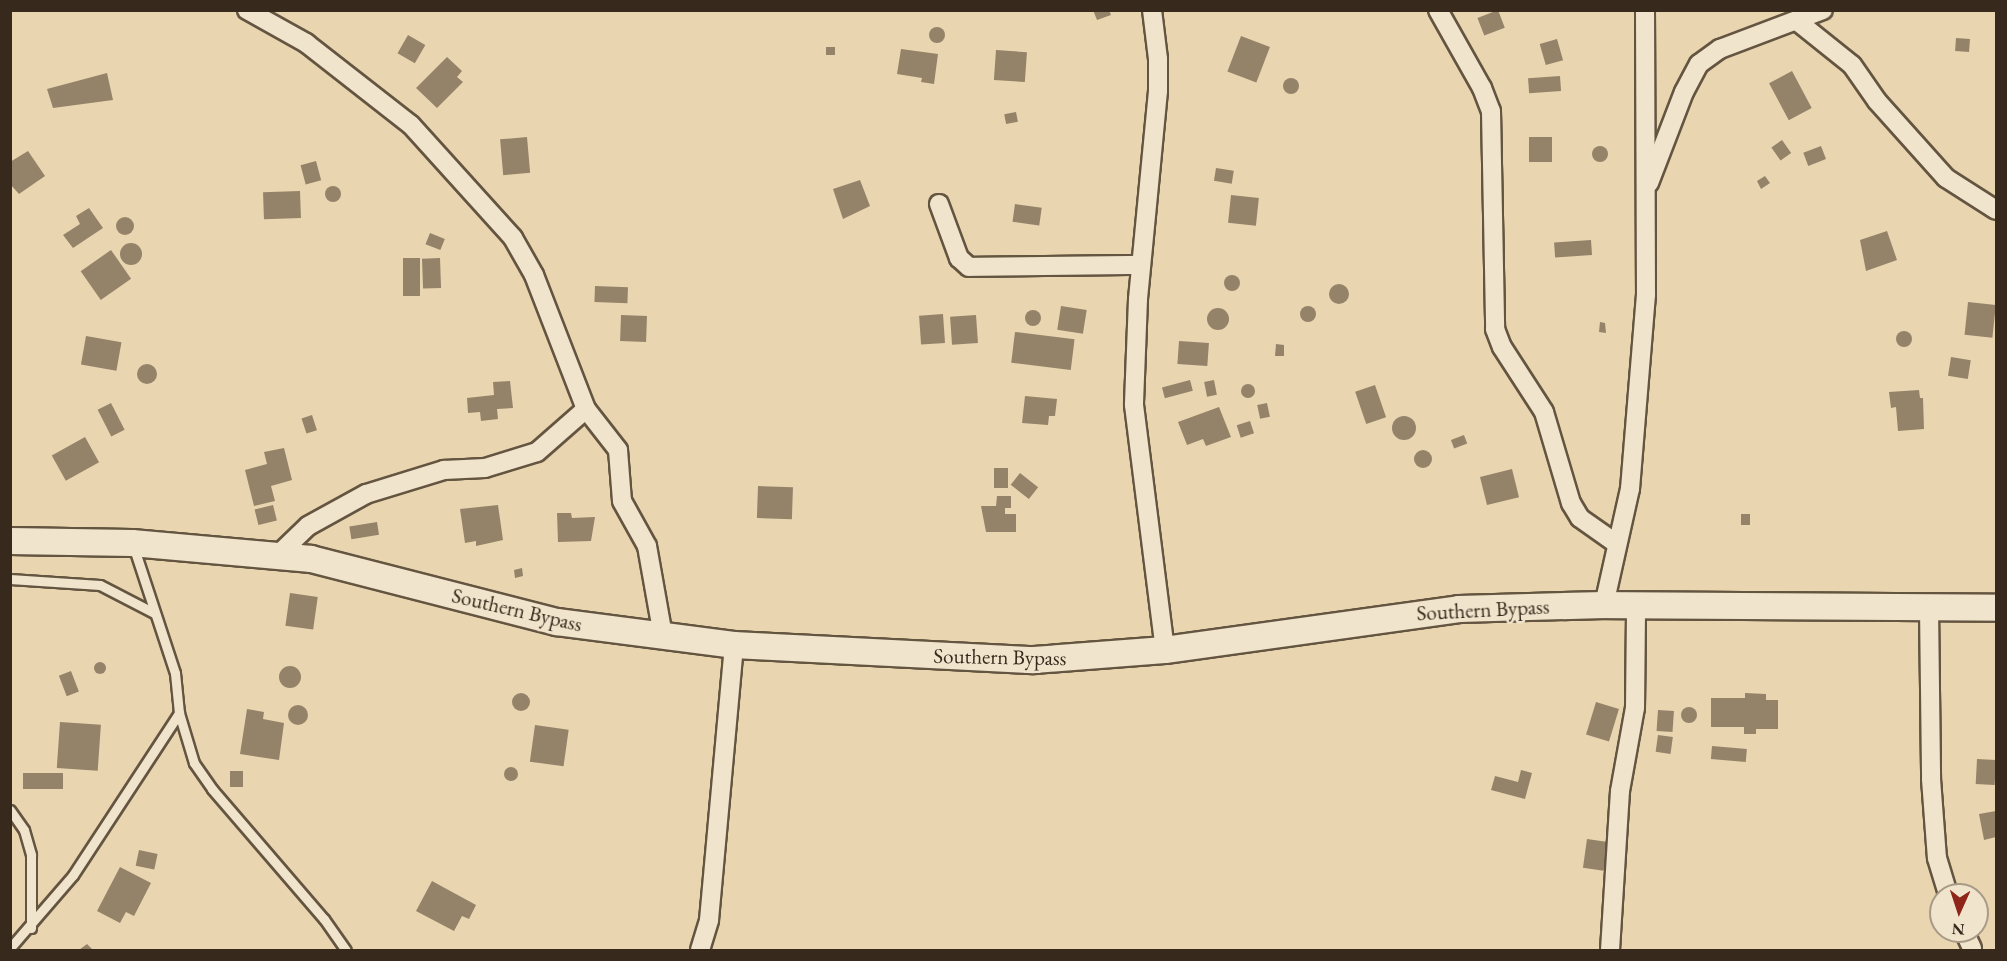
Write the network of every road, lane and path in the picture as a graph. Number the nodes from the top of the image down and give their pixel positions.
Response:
1 (247, 10) edge
2 (1152, 10) edge
3 (1438, 10) edge
4 (1645, 10) edge
5 (1822, 10) edge
6 (1797, 21) junction
7 (1645, 193) junction
8 (939, 204) dead end
9 (1996, 210) edge
10 (1141, 265) junction
11 (586, 409) junction
12 (10, 541) edge
13 (132, 543) junction
14 (1617, 544) junction
15 (279, 554) junction
16 (10, 579) edge
17 (1604, 605) junction
18 (1636, 605) junction
19 (1929, 607) junction
20 (1996, 608) edge
21 (154, 613) junction
22 (663, 636) junction
23 (734, 645) junction
24 (1165, 650) junction
25 (179, 713) junction
26 (10, 810) edge
27 (1945, 883) edge
28 (31, 928) junction
29 (1970, 943) edge
30 (10, 948) edge
31 (1972, 948) dead end
32 (345, 951) edge
33 (700, 951) edge
34 (1610, 951) edge

1 - 11 street
2 - 10 street
3 - 14 street
4 - 7 street
5 - 6 street
6 - 7 street
6 - 9 street
7 - 14 street
8 - 10 street
10 - 24 street
11 - 15 street
11 - 22 street
12 - 13 street, Southern Bypass
13 - 15 street, Southern Bypass
13 - 21 lane
14 - 17 street
15 - 22 street, Southern Bypass
16 - 21 lane
17 - 18 street, Southern Bypass
17 - 24 street, Southern Bypass
18 - 19 street, Southern Bypass
18 - 34 street
19 - 20 street, Southern Bypass
19 - 27 street
21 - 25 lane
22 - 23 street, Southern Bypass
23 - 24 street, Southern Bypass
23 - 33 street
25 - 28 lane
25 - 32 lane
26 - 28 lane
28 - 30 lane
29 - 31 street

